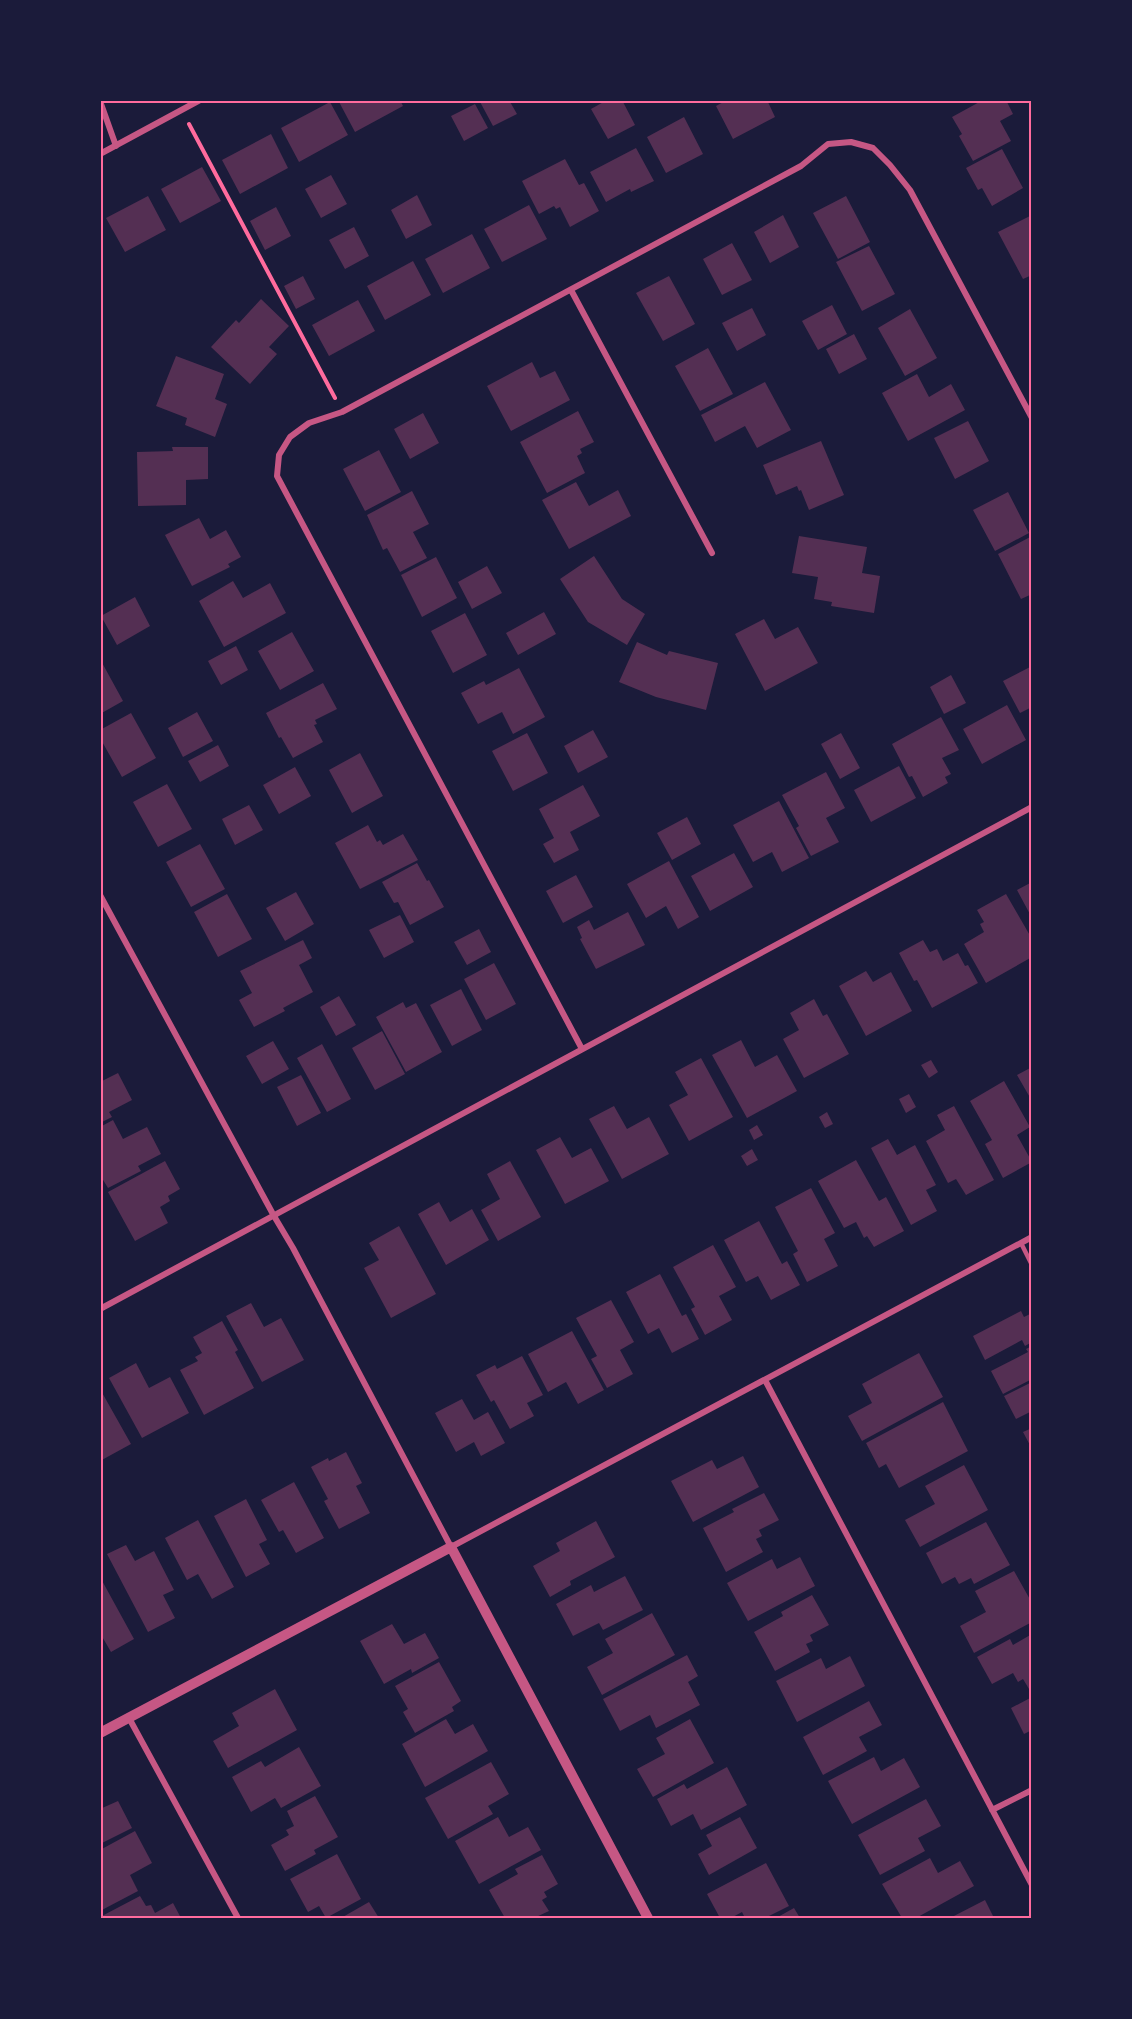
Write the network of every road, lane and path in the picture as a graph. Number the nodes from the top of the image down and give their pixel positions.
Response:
1 (200, 100) edge
2 (100, 101) edge
3 (181, 111) junction
4 (116, 146) junction
5 (100, 154) edge
6 (571, 290) junction
7 (331, 387) dead end
8 (1032, 418) edge
9 (712, 554) dead end
10 (1032, 807) edge
11 (100, 895) edge
12 (582, 1049) junction
13 (274, 1216) junction
14 (1032, 1237) edge
15 (1021, 1243) junction
16 (1032, 1265) edge
17 (100, 1309) edge
18 (765, 1380) junction
19 (451, 1547) junction
20 (129, 1718) junction
21 (100, 1733) edge
22 (1032, 1790) edge
23 (992, 1810) junction
24 (1032, 1885) edge
25 (238, 1918) edge
26 (648, 1918) edge

1 - 3 street
2 - 4 street
3 - 4 street
3 - 7 path
4 - 5 street
6 - 8 street
6 - 9 street
6 - 12 street
10 - 12 street
11 - 13 street
12 - 13 street
13 - 17 street
13 - 19 street
14 - 15 street
15 - 16 lane
15 - 18 street
18 - 19 street
18 - 23 street
19 - 20 street
19 - 26 street
20 - 21 street
20 - 25 street
22 - 23 street
23 - 24 street

